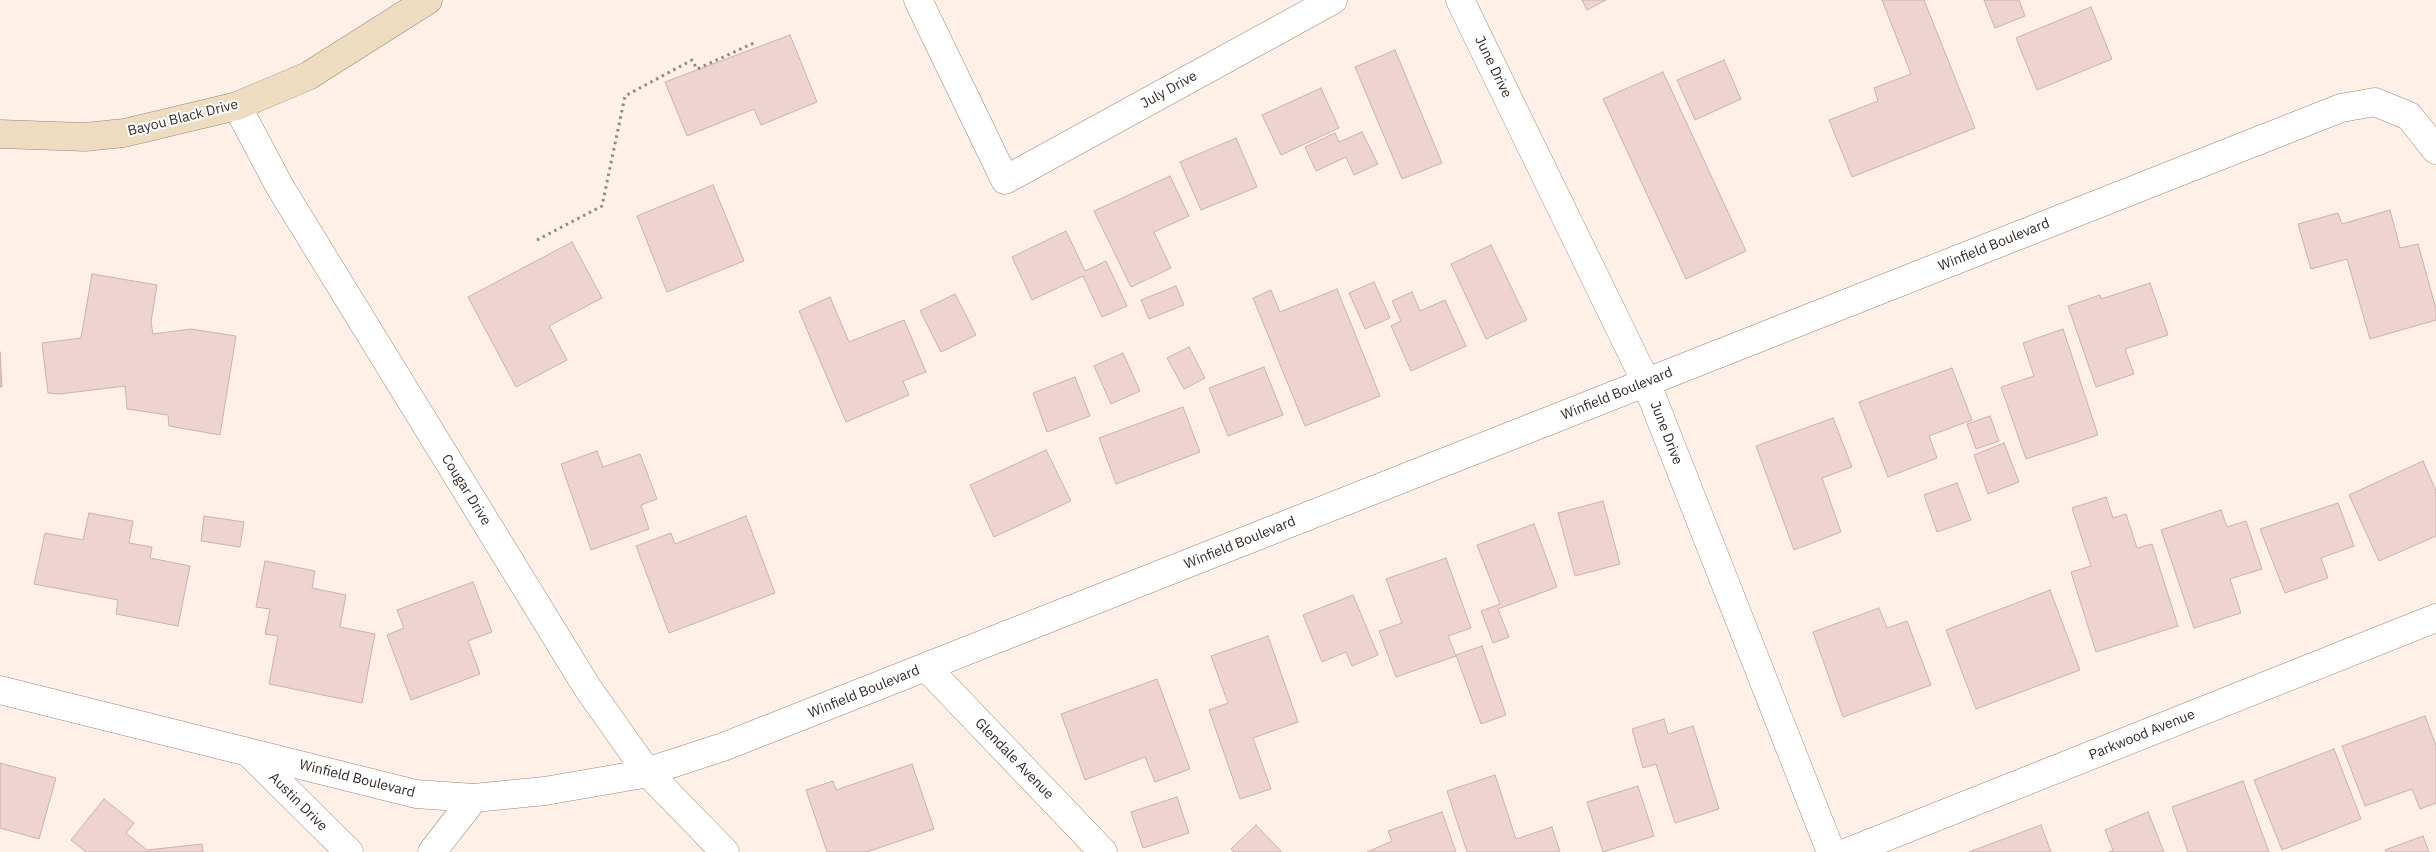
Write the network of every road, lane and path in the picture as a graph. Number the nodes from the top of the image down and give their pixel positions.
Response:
1 (428, 0) edge
2 (918, 0) edge
3 (1334, 0) edge
4 (1460, 0) edge
5 (756, 42) dead end
6 (237, 106) junction
7 (0, 134) edge
8 (2436, 150) edge
9 (537, 240) dead end
10 (1646, 382) junction
11 (2436, 618) edge
12 (926, 667) junction
13 (0, 690) edge
14 (248, 752) junction
15 (647, 772) junction
16 (474, 798) junction
17 (349, 852) edge
18 (432, 852) edge
19 (725, 852) edge
20 (1103, 852) edge
21 (1831, 852) edge
22 (1848, 852) edge

1 - 6 main road, Bayou Black Drive
2 - 3 street, July Drive
4 - 10 street, June Drive
5 - 9 path
6 - 7 main road, Bayou Black Drive
6 - 15 street, Cougar Drive
8 - 10 street, Winfield Boulevard
10 - 12 street, Winfield Boulevard
10 - 21 street, June Drive
11 - 22 street, Parkwood Avenue
12 - 15 street, Winfield Boulevard
12 - 20 street, Glendale Avenue
13 - 14 street, Winfield Boulevard
14 - 16 street, Winfield Boulevard
14 - 17 street, Austin Drive
15 - 16 street, Winfield Boulevard
15 - 19 street, Cougar Drive
16 - 18 street

